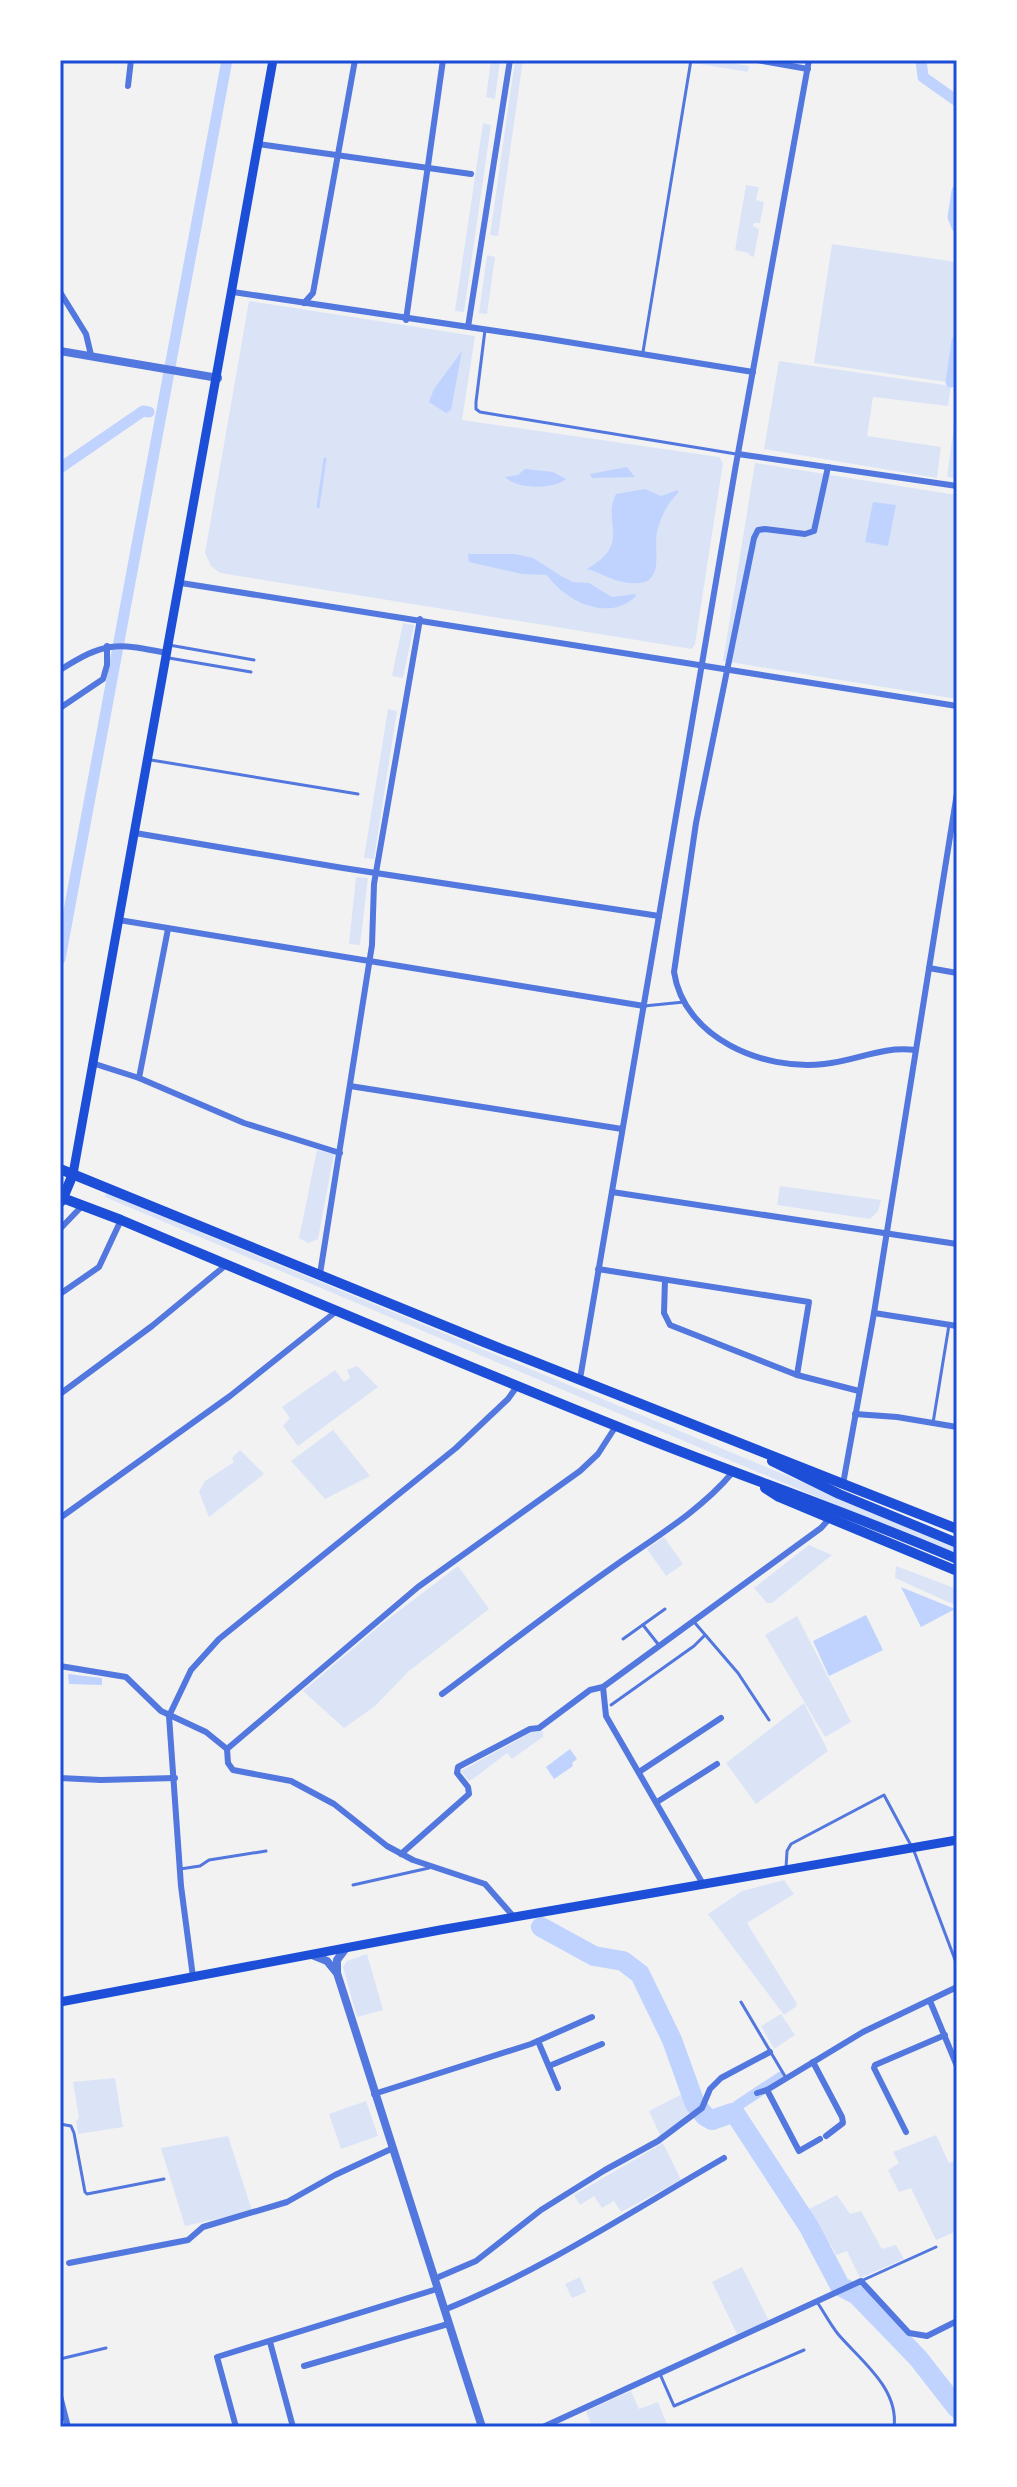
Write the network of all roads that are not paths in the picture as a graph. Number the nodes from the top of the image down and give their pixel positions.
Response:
1 (131, 60) edge
2 (273, 60) edge
3 (355, 60) edge
4 (443, 60) edge
5 (510, 60) edge
6 (691, 60) edge
7 (757, 60) edge
8 (809, 60) edge
9 (808, 69) junction
10 (128, 86) dead end
11 (258, 144) junction
12 (338, 156) junction
13 (427, 169) junction
14 (471, 174) dead end
15 (60, 292) edge
16 (233, 292) junction
17 (304, 303) junction
18 (406, 320) junction
19 (468, 327) junction
20 (485, 330) junction
21 (60, 351) edge
22 (643, 353) junction
23 (91, 355) junction
24 (753, 372) junction
25 (218, 378) junction
26 (738, 454) junction
27 (828, 467) junction
28 (957, 486) edge
29 (181, 583) junction
30 (420, 619) junction
31 (110, 646) junction
32 (168, 652) junction
33 (254, 660) dead end
34 (702, 665) junction
35 (726, 669) junction
36 (60, 670) edge
37 (251, 672) dead end
38 (957, 706) edge
39 (60, 708) edge
40 (147, 760) junction
41 (957, 793) edge
42 (358, 794) dead end
43 (135, 833) junction
44 (376, 872) junction
45 (659, 916) junction
46 (119, 920) junction
47 (168, 929) junction
48 (370, 960) junction
49 (929, 968) junction
50 (957, 973) edge
51 (684, 1002) junction
52 (644, 1006) junction
53 (915, 1050) junction
54 (92, 1063) junction
55 (139, 1078) junction
56 (350, 1086) junction
57 (622, 1129) junction
58 (340, 1153) junction
59 (60, 1169) edge
60 (73, 1174) junction
61 (612, 1192) junction
62 (61, 1199) edge
63 (82, 1205) junction
64 (121, 1220) junction
65 (60, 1229) edge
66 (886, 1233) junction
67 (957, 1244) edge
68 (226, 1265) junction
69 (598, 1269) junction
70 (320, 1274) junction
71 (665, 1280) junction
72 (60, 1294) edge
73 (338, 1310) junction
74 (874, 1313) junction
75 (949, 1325) junction
76 (957, 1326) edge
77 (797, 1375) junction
78 (580, 1379) junction
79 (518, 1385) junction
80 (859, 1391) junction
81 (60, 1394) edge
82 (855, 1414) junction
83 (933, 1423) junction
84 (616, 1426) junction
85 (957, 1427) edge
86 (736, 1441) junction
87 (732, 1473) junction
88 (753, 1481) junction
89 (843, 1484) junction
90 (60, 1518) edge
91 (831, 1518) junction
92 (957, 1529) edge
93 (957, 1543) edge
94 (957, 1559) edge
95 (957, 1571) edge
96 (665, 1609) dead end
97 (693, 1620) junction
98 (643, 1625) junction
99 (705, 1635) junction
100 (623, 1639) dead end
101 (659, 1645) junction
102 (60, 1666) edge
103 (603, 1687) junction
104 (442, 1694) dead end
105 (611, 1705) dead end
106 (169, 1716) junction
107 (721, 1718) dead end
108 (769, 1720) dead end
109 (227, 1749) junction
110 (717, 1764) dead end
111 (639, 1772) junction
112 (60, 1778) edge
113 (175, 1778) junction
114 (657, 1802) junction
115 (957, 1840) edge
116 (912, 1848) junction
117 (266, 1851) dead end
118 (401, 1854) junction
119 (429, 1868) junction
120 (180, 1869) junction
121 (786, 1870) junction
122 (703, 1884) junction
123 (353, 1885) dead end
124 (514, 1917) junction
125 (346, 1948) junction
126 (310, 1954) junction
127 (957, 1965) edge
128 (337, 1973) junction
129 (193, 1977) junction
130 (957, 1987) edge
131 (930, 2001) junction
132 (60, 2002) edge
133 (741, 2002) dead end
134 (592, 2017) dead end
135 (945, 2035) junction
136 (538, 2041) junction
137 (602, 2044) dead end
138 (770, 2052) junction
139 (813, 2062) junction
140 (549, 2066) junction
141 (957, 2066) edge
142 (786, 2078) junction
143 (558, 2088) dead end
144 (767, 2090) junction
145 (757, 2093) dead end
146 (374, 2094) junction
147 (60, 2124) edge
148 (906, 2132) dead end
149 (391, 2149) junction
150 (724, 2158) dead end
151 (164, 2179) dead end
152 (936, 2247) dead end
153 (69, 2263) dead end
154 (434, 2279) junction
155 (858, 2282) junction
156 (437, 2289) junction
157 (817, 2302) junction
158 (444, 2310) junction
159 (957, 2321) edge
160 (448, 2324) junction
161 (270, 2342) junction
162 (106, 2348) dead end
163 (804, 2350) dead end
164 (60, 2359) edge
165 (304, 2366) dead end
166 (660, 2374) junction
167 (60, 2396) edge
168 (68, 2427) edge
169 (236, 2427) edge
170 (293, 2427) edge
171 (482, 2427) edge
172 (543, 2427) edge
173 (894, 2427) edge

1 - 10 street
2 - 11 main road
3 - 12 street
4 - 13 street
5 - 19 street
6 - 22 lane
7 - 9 street
8 - 9 street
9 - 24 street
11 - 12 street
11 - 16 main road
12 - 13 street
12 - 17 street
13 - 14 street
13 - 18 street
15 - 23 street
16 - 17 street
16 - 25 main road
17 - 18 street
18 - 19 street
19 - 20 street
20 - 22 street
20 - 26 lane
21 - 23 street
22 - 24 street
23 - 25 street
24 - 26 street
25 - 29 main road
26 - 27 street
26 - 34 street
27 - 28 street
27 - 35 street
29 - 30 street
29 - 32 main road
30 - 34 street
30 - 44 street
31 - 32 street
31 - 36 street
31 - 39 street
32 - 33 lane
32 - 37 lane
32 - 40 main road
34 - 35 street
34 - 45 street
35 - 38 street
35 - 51 street
40 - 42 lane
40 - 43 main road
41 - 49 street
43 - 44 street
43 - 46 main road
44 - 45 street
44 - 48 street
45 - 52 street
46 - 47 street
46 - 54 main road
47 - 48 street
47 - 55 street
48 - 52 street
48 - 56 street
49 - 50 street
49 - 53 street
51 - 52 lane
51 - 53 street
52 - 57 street
53 - 66 street
54 - 55 street
54 - 60 main road
55 - 58 street
56 - 57 street
56 - 58 street
57 - 61 street
58 - 70 street
59 - 60 main road
60 - 62 main road
60 - 70 main road
61 - 66 street
61 - 69 street
62 - 63 main road
63 - 64 main road
63 - 65 street
64 - 68 main road
64 - 72 street
66 - 67 street
66 - 74 street
68 - 73 main road
68 - 81 street
69 - 71 street
69 - 78 street
70 - 78 main road
71 - 77 street
71 - 77 street
73 - 79 main road
73 - 90 street
74 - 75 street
74 - 80 street
75 - 76 street
75 - 83 lane
77 - 80 street
78 - 86 main road
79 - 84 main road
79 - 106 street
80 - 82 street
82 - 83 street
82 - 89 street
83 - 85 street
84 - 87 main road
84 - 109 street
86 - 89 main road
86 - 93 main road
87 - 88 main road
87 - 104 street
88 - 91 main road
88 - 94 main road
89 - 92 main road
91 - 95 main road
91 - 97 street
96 - 98 lane
97 - 99 lane
97 - 101 street
98 - 100 lane
98 - 101 lane
99 - 105 lane
99 - 108 lane
101 - 103 street
102 - 106 street
103 - 111 street
103 - 118 street
106 - 109 street
106 - 113 street
107 - 111 street
109 - 118 street
110 - 114 street
111 - 114 street
112 - 113 street
113 - 120 street
114 - 122 street
115 - 116 main road
116 - 121 main road
116 - 121 lane
116 - 127 lane
117 - 120 lane
118 - 119 street
119 - 123 lane
119 - 124 street
120 - 129 street
121 - 122 main road
122 - 124 main road
124 - 125 main road
125 - 126 main road
125 - 128 street
126 - 128 street
126 - 129 main road
128 - 146 street
129 - 132 main road
130 - 131 street
131 - 135 street
131 - 139 street
133 - 138 lane
134 - 136 street
135 - 141 street
135 - 148 street
136 - 140 street
136 - 146 street
137 - 140 street
138 - 142 lane
138 - 154 street
139 - 142 street
139 - 144 street
140 - 143 street
142 - 144 street
144 - 145 street
146 - 149 street
147 - 151 lane
149 - 153 street
149 - 154 street
150 - 158 street
152 - 155 lane
154 - 156 street
155 - 157 street
155 - 159 street
156 - 158 street
156 - 161 street
157 - 166 street
157 - 173 lane
158 - 160 street
160 - 165 street
160 - 171 street
161 - 169 street
161 - 170 street
162 - 164 lane
163 - 166 lane
166 - 172 street
167 - 168 street

